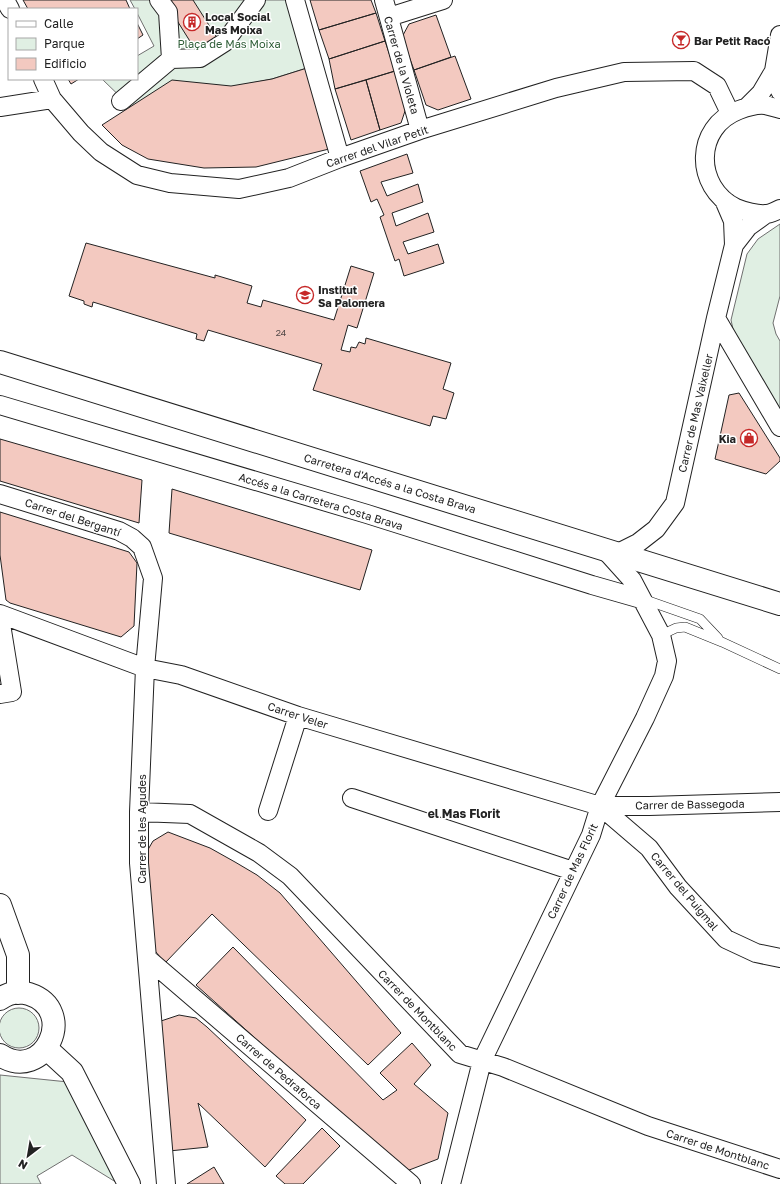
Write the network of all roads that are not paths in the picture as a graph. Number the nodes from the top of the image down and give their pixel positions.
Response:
1 (159, 0) edge
2 (256, 0) edge
3 (295, 0) edge
4 (384, 0) edge
5 (443, 0) edge
6 (389, 17) junction
7 (780, 34) edge
8 (171, 59) junction
9 (774, 70) junction
10 (43, 80) edge
11 (780, 91) edge
12 (52, 99) junction
13 (122, 101) dead end
14 (748, 106) junction
15 (0, 107) edge
16 (780, 110) edge
17 (730, 113) junction
18 (420, 130) junction
19 (340, 158) junction
20 (724, 200) junction
21 (773, 212) edge
22 (734, 245) junction
23 (716, 318) junction
24 (0, 362) edge
25 (0, 404) edge
26 (780, 427) edge
27 (0, 494) edge
28 (142, 547) joint
29 (611, 552) junction
30 (641, 599) junction
31 (780, 604) edge
32 (0, 614) edge
33 (0, 618) edge
34 (661, 635) junction
35 (722, 642) junction
36 (145, 668) junction
37 (780, 669) edge
38 (0, 694) edge
39 (298, 716) junction
40 (352, 798) dead end
41 (780, 802) edge
42 (600, 806) junction
43 (268, 811) dead end
44 (139, 812) junction
45 (573, 871) junction
46 (0, 905) edge
47 (147, 958) junction
48 (780, 958) edge
49 (9, 996) edge
50 (47, 1049) junction
51 (0, 1055) edge
52 (482, 1061) junction
53 (780, 1170) edge
54 (129, 1184) edge
55 (166, 1184) edge
56 (411, 1184) edge
57 (451, 1184) edge

1 - 8 street
2 - 8 street
3 - 19 street
4 - 6 street, Carrer de la Violeta
5 - 6 street
6 - 18 street, Carrer de la Violeta
7 - 9 street
8 - 13 street
9 - 11 street
9 - 14 street
10 - 12 street, Carrer del Vilar Petit
12 - 15 street
12 - 19 street, Carrer del Vilar Petit
14 - 16 street
14 - 17 street
17 - 18 street, Carrer del Vilar Petit
17 - 20 street
18 - 19 street, Carrer del Vilar Petit
20 - 21 street
20 - 22 street, Carrer de Mas Vaixeller
21 - 22 street, Carrer de Mas Vaixeller
22 - 23 street, Carrer de Mas Vaixeller
23 - 26 street
23 - 29 street, Carrer de Mas Vaixeller
24 - 29 main road, Carretera d'Accés a la Costa Brava
25 - 30 street, Accés a la Carretera Costa Brava
27 - 28 street, Carrer del Bergantí
28 - 36 street, Carrer de les Agudes
29 - 30 street, Carrer de Mas Florit
29 - 31 main road, Carretera d'Accés a la Costa Brava
30 - 34 street, Carrer de Mas Florit
30 - 35 lane
32 - 36 street, Carrer Veler
33 - 38 street
34 - 35 lane
34 - 42 street, Carrer de Mas Florit
35 - 37 lane
36 - 39 street, Carrer Veler
36 - 44 street, Carrer de les Agudes
39 - 42 street, Carrer Veler
39 - 43 street
40 - 45 street
41 - 42 street, Carrer de Bassegoda
42 - 45 street, Carrer de Mas Florit
42 - 48 street, Carrer del Puigmal
44 - 47 street, Carrer de les Agudes
44 - 52 street, Carrer de Montblanc
45 - 52 street, Carrer de Mas Florit
46 - 49 main road
47 - 55 street, Carrer de les Agudes
47 - 56 street, Carrer de Pedraforca
49 - 50 main road
50 - 51 main road
50 - 54 main road
52 - 53 street, Carrer de Montblanc
52 - 57 street, Carrer de Mas Florit

